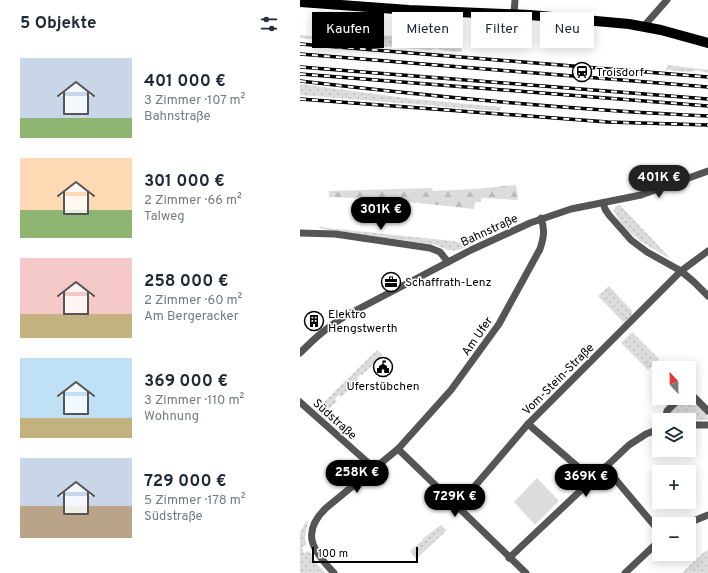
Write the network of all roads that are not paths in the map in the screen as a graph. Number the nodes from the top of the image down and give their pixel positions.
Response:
1 (516, 0) edge
2 (667, 0) edge
3 (300, 2) edge
4 (471, 12) edge
5 (514, 12) edge
6 (532, 16) edge
7 (644, 26) junction
8 (708, 43) edge
9 (708, 171) edge
10 (603, 203) junction
11 (541, 218) junction
12 (300, 233) edge
13 (708, 251) edge
14 (448, 262) junction
15 (681, 271) junction
16 (708, 296) edge
17 (300, 353) edge
18 (696, 399) edge
19 (300, 402) edge
20 (673, 405) edge
21 (708, 411) edge
22 (667, 413) edge
23 (528, 424) junction
24 (696, 425) edge
25 (708, 425) edge
26 (652, 432) edge
27 (398, 449) junction
28 (605, 467) junction
29 (374, 468) junction
30 (592, 479) junction
31 (457, 507) junction
32 (708, 515) edge
33 (696, 520) edge
34 (652, 523) edge
35 (652, 548) edge
36 (509, 558) junction
37 (334, 573) edge
38 (526, 573) edge
39 (625, 573) edge

1 - 5 street
2 - 7 street
3 - 4 main road
6 - 7 main road
7 - 8 main road
9 - 10 street, Bahnstraße
10 - 11 street, Bahnstraße
10 - 15 street
11 - 14 street, Bahnstraße
11 - 27 street, Am Ufer
12 - 14 street
13 - 15 street, Vom-Stein-Straße
14 - 17 street, Bahnstraße
15 - 16 street
15 - 23 street, Vom-Stein-Straße
18 - 21 street
19 - 29 street, Südstraße
20 - 22 street
23 - 30 street
23 - 31 street, Vom-Stein-Straße
24 - 25 street
26 - 28 street
27 - 29 street, Am Ufer
27 - 31 street
28 - 30 street
28 - 34 street
29 - 37 street, Am Ufer
30 - 36 street
31 - 36 street
32 - 33 street
35 - 39 street
36 - 38 street

